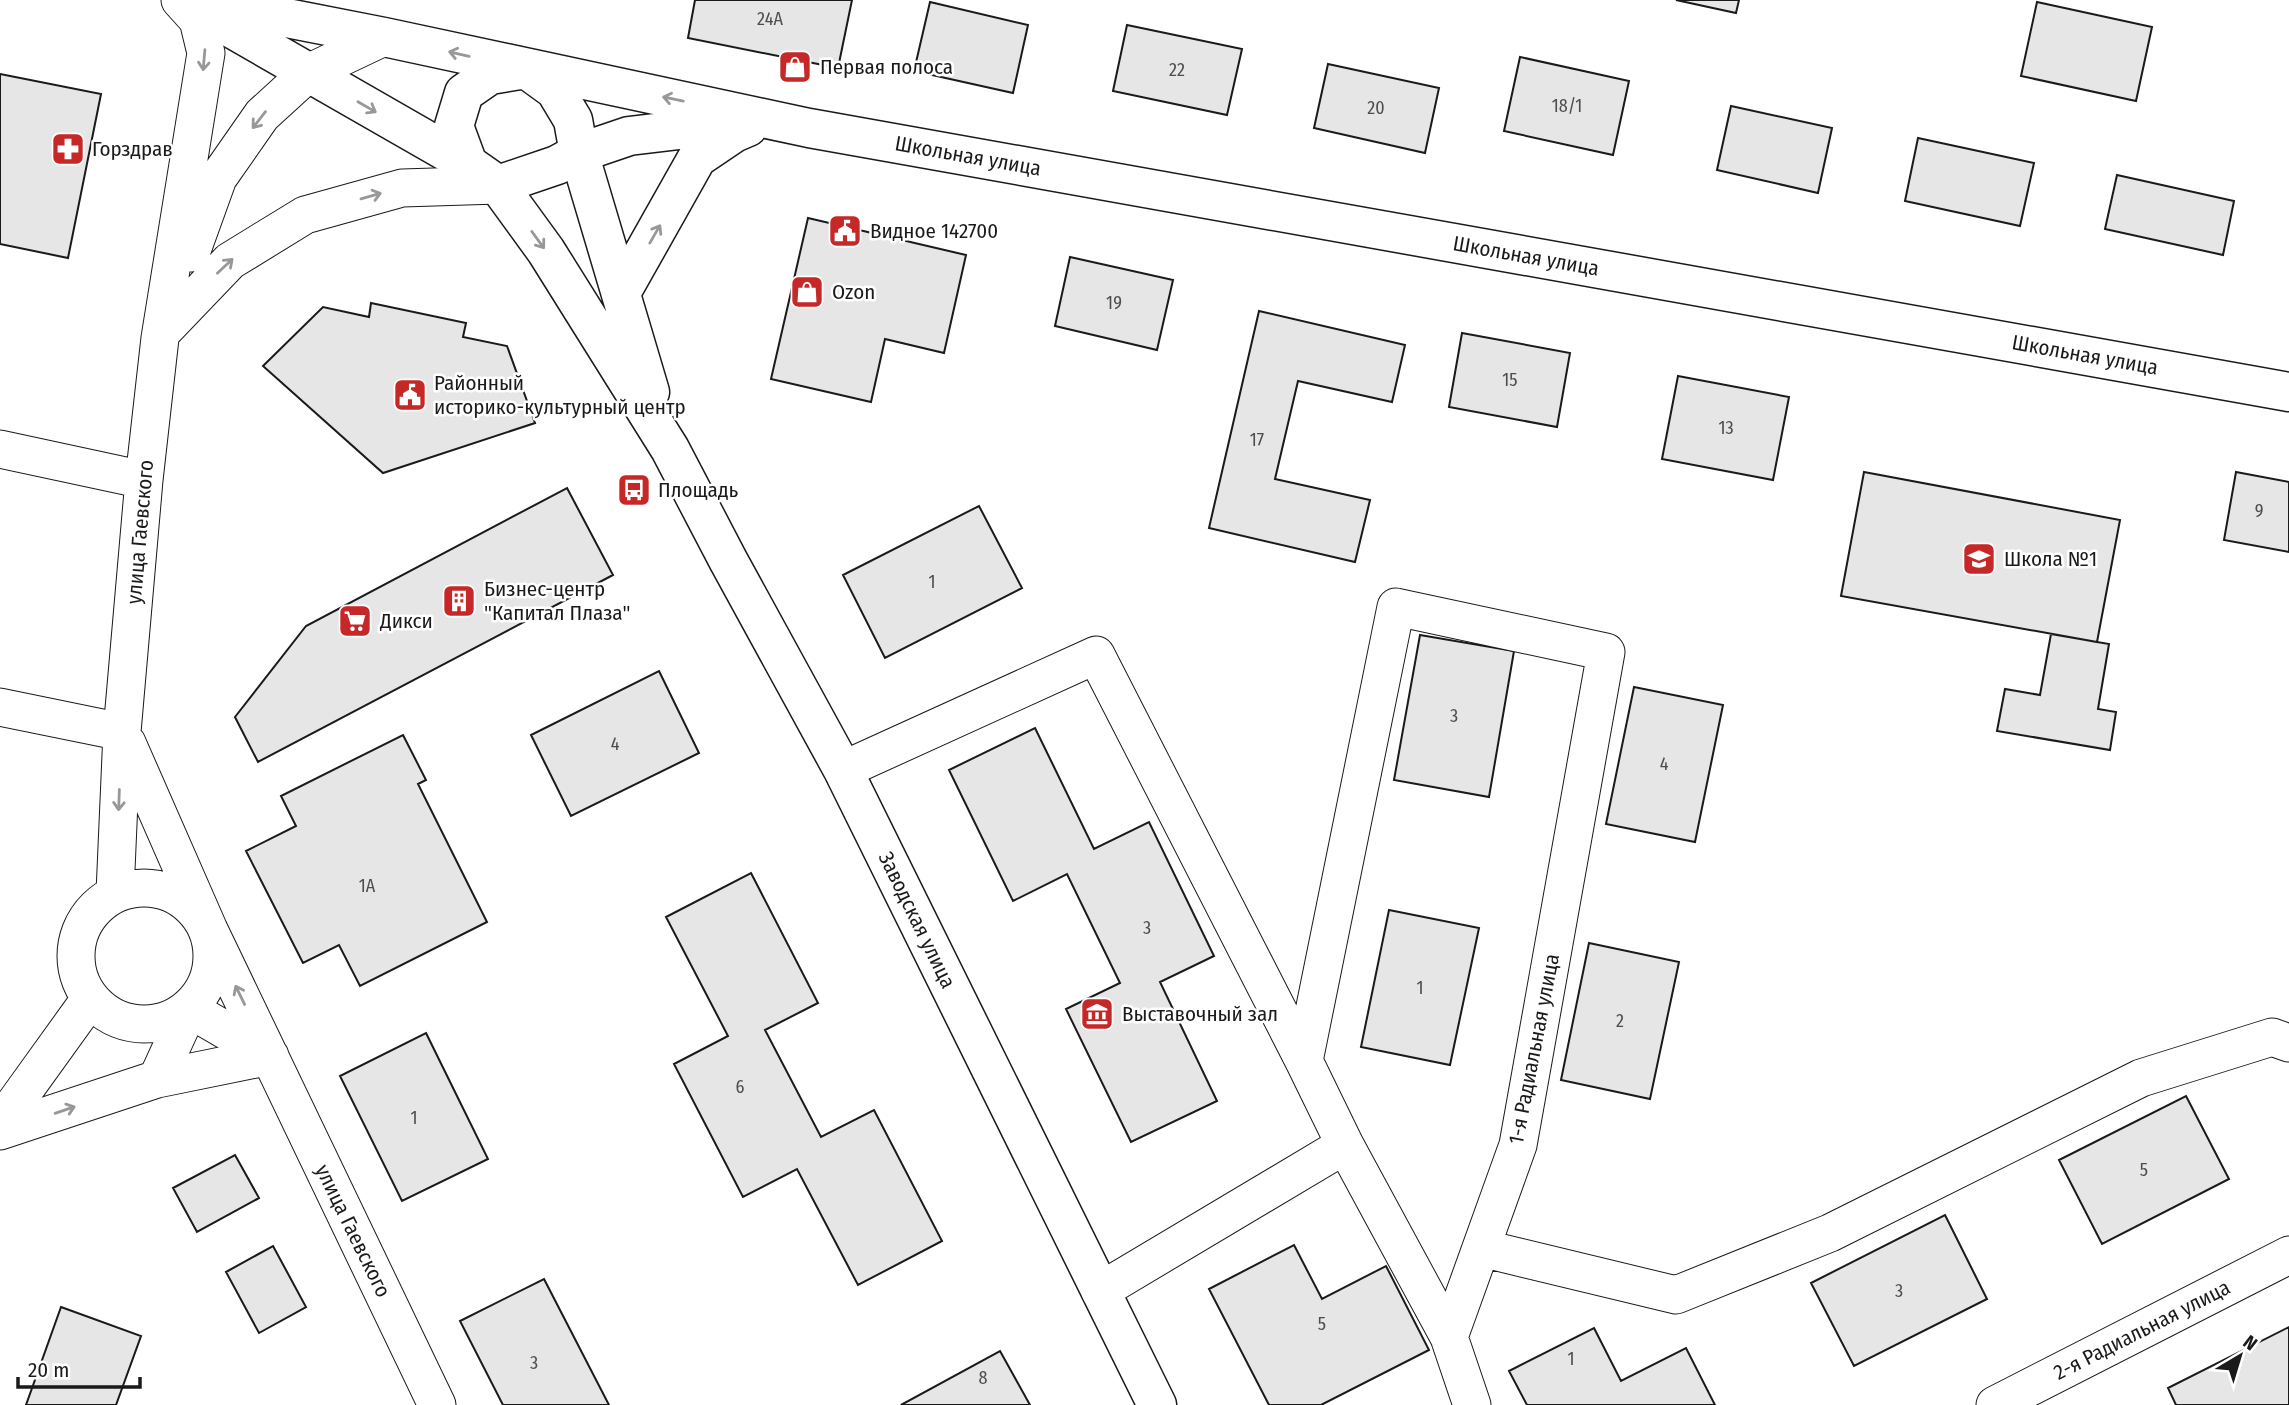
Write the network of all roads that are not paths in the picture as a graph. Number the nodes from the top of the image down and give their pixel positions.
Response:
1 (182, 0) edge
2 (195, 0) edge
3 (384, 37) junction
4 (526, 69) junction
5 (308, 73) junction
6 (764, 119) junction
7 (579, 153) junction
8 (483, 174) junction
9 (621, 293) junction
10 (161, 333) junction
11 (2289, 392) edge
12 (664, 441) junction
13 (0, 449) edge
14 (144, 480) junction
15 (0, 707) edge
16 (122, 732) junction
17 (843, 770) junction
18 (115, 893) junction
19 (209, 930) junction
20 (90, 999) junction
21 (189, 1009) junction
22 (2289, 1043) edge
23 (270, 1056) junction
24 (1304, 1061) junction
25 (157, 1079) junction
26 (0, 1124) edge
27 (0, 1131) edge
28 (1345, 1145) junction
29 (1481, 1248) junction
30 (2289, 1255) edge
31 (1100, 1291) junction
32 (1449, 1337) junction
33 (437, 1405) edge
34 (1157, 1405) edge
35 (1472, 1405) edge
36 (1995, 1405) edge

1 - 5 street
1 -> 10 street
2 - 3 street, Школьная улица
4 -> 3 street, Школьная улица
3 - 5 street
6 -> 4 street, Школьная улица
4 - 7 street
4 - 8 street
5 -> 8 street
5 -> 10 street
6 - 7 street
9 -> 6 street
6 - 11 street, Школьная улица
7 - 8 street
7 - 9 street
10 -> 8 street
8 -> 12 street
9 - 12 street
10 - 14 street, улица Гаевского
12 - 17 street, Заводская улица
13 - 14 street
14 - 16 street, улица Гаевского
15 - 16 street
16 -> 18 street, улица Гаевского
16 - 19 street, улица Гаевского
17 - 24 street
17 - 31 street, Заводская улица
18 - 19 street
18 - 20 street
19 - 21 street
23 -> 19 street, улица Гаевского
20 - 21 street
20 - 26 street
21 - 23 street
21 - 25 street
22 - 29 street
23 - 25 street
23 - 33 street, улица Гаевского
24 - 28 street
24 - 29 street, 1-я Радиальная улица
27 -> 25 street
28 - 31 street
28 - 32 street
29 - 32 street, 1-я Радиальная улица
30 - 36 street, 2-я Радиальная улица
31 - 34 street, Заводская улица
32 - 35 street

